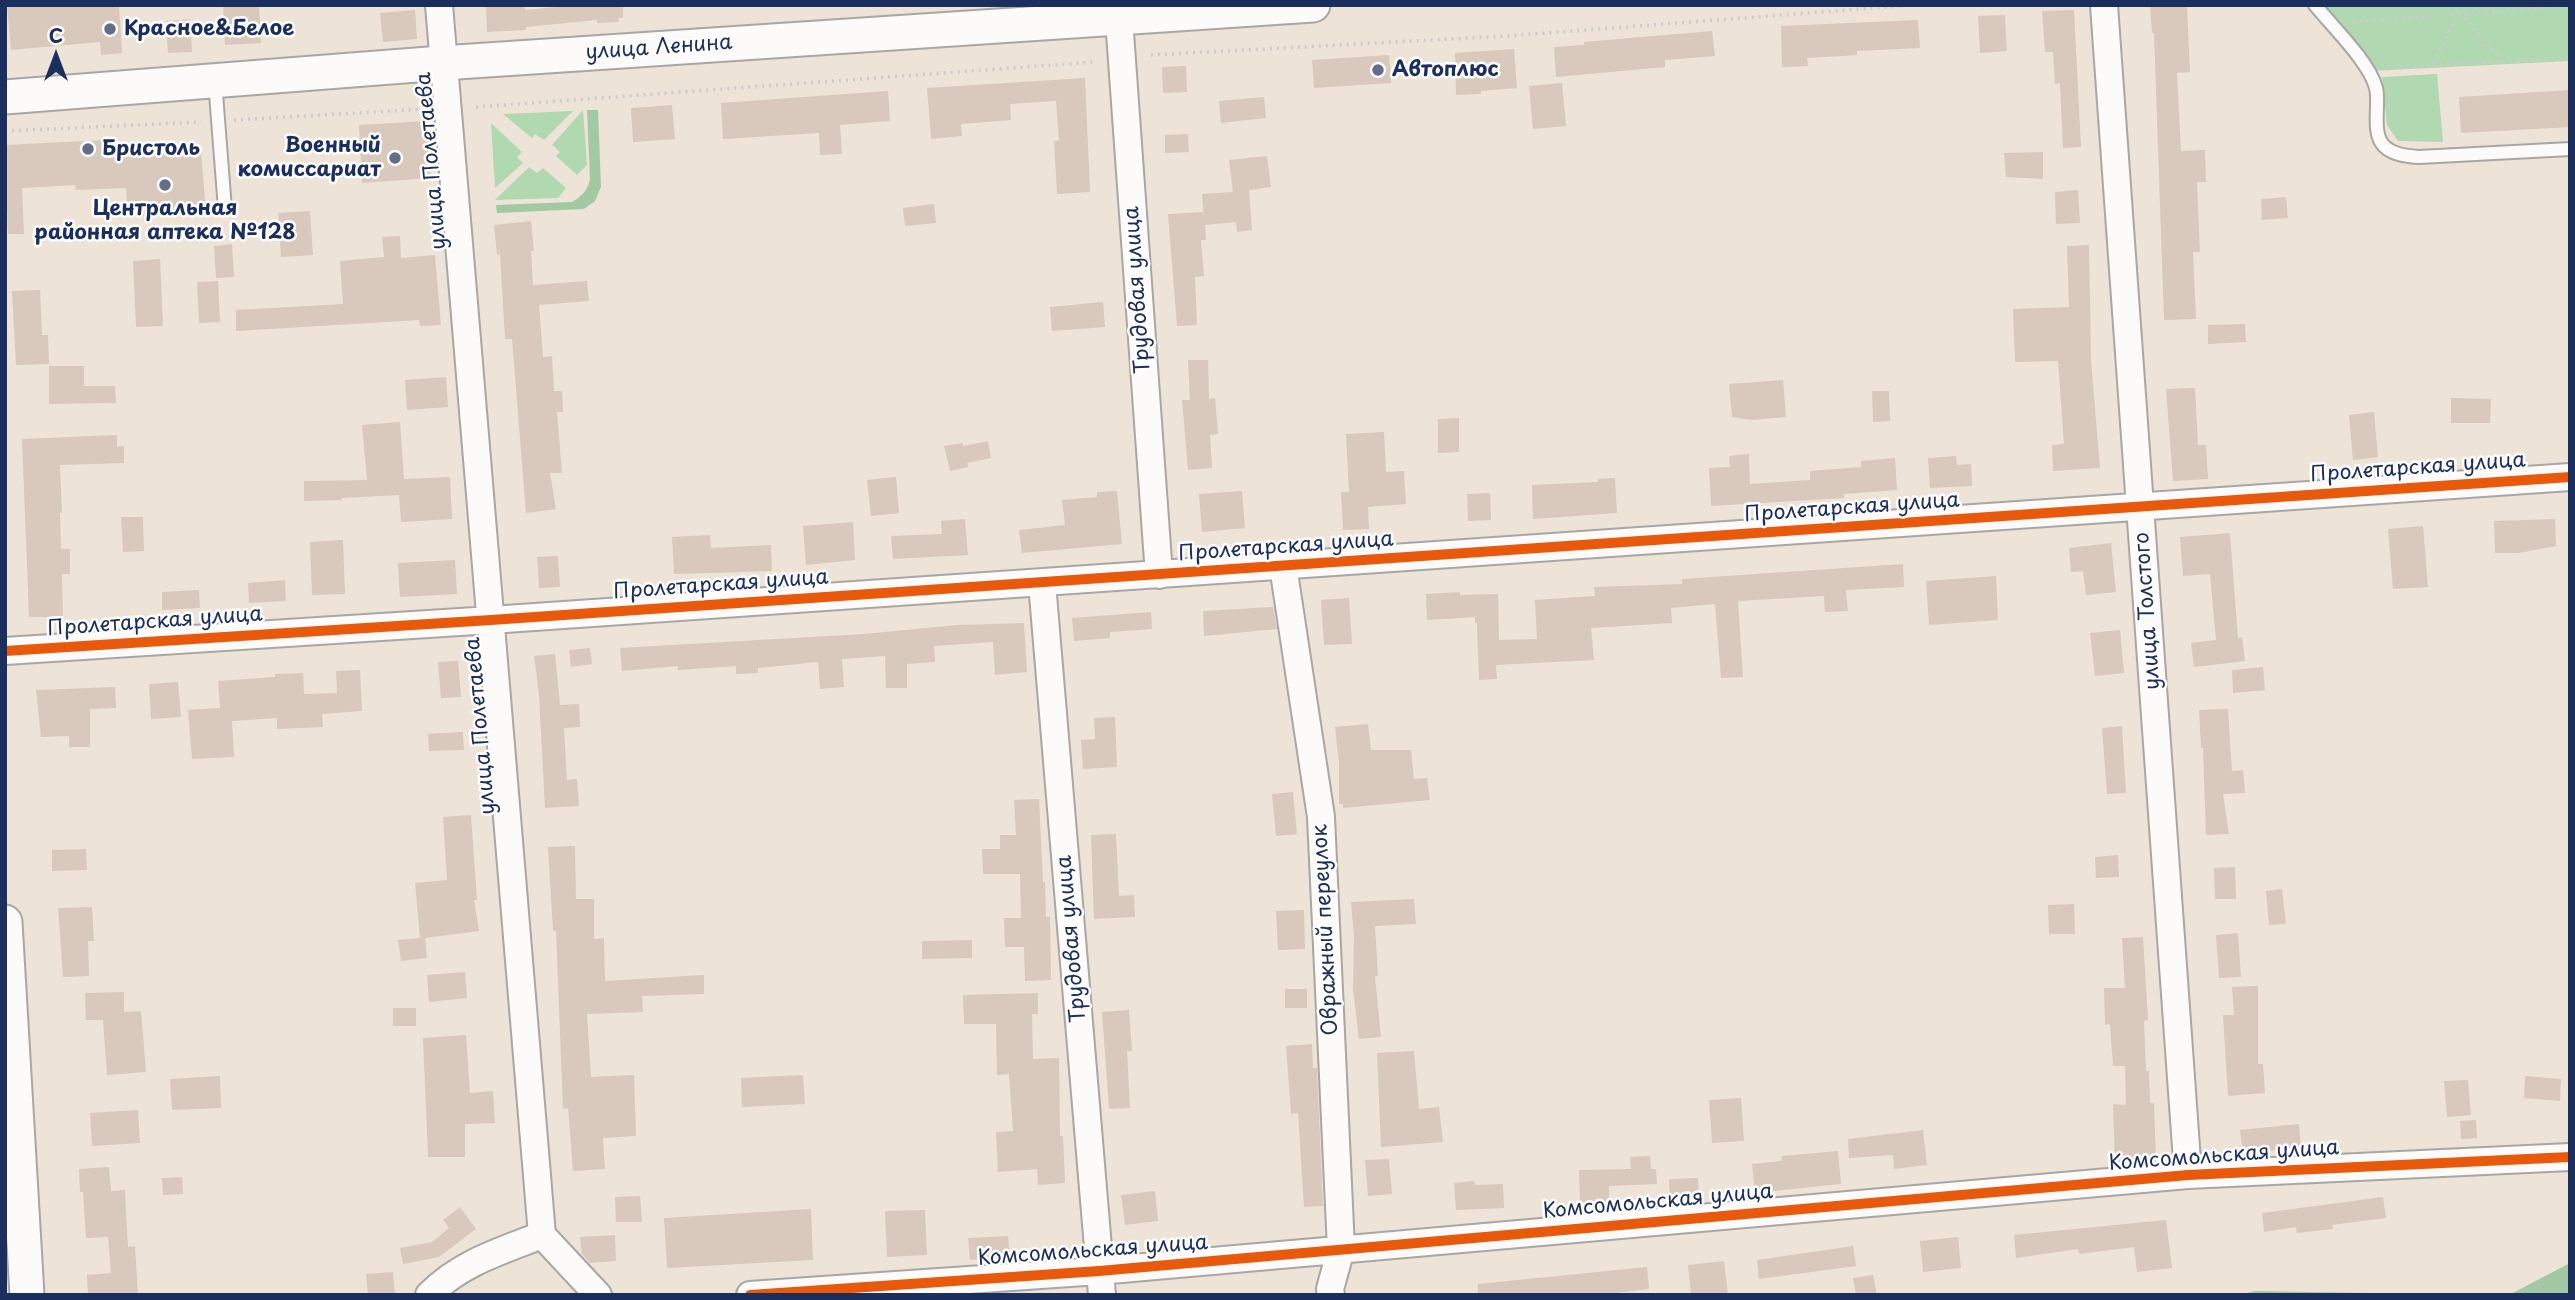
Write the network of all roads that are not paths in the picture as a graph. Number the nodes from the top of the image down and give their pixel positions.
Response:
1 (439, 5) edge
2 (1314, 5) edge
3 (2104, 5) edge
4 (2315, 5) edge
5 (1118, 12) edge
6 (442, 63) junction
7 (215, 80) junction
8 (5, 97) edge
9 (2570, 149) edge
10 (225, 209) dead end
11 (2570, 477) edge
12 (2141, 508) junction
13 (1283, 566) junction
14 (1159, 575) junction
15 (1042, 583) junction
16 (491, 620) junction
17 (5, 651) edge
18 (5, 922) edge
19 (2570, 1157) edge
20 (2188, 1175) junction
21 (542, 1235) junction
22 (1341, 1250) junction
23 (1100, 1283) edge
24 (27, 1295) edge
25 (429, 1295) edge
26 (598, 1295) edge
27 (750, 1295) edge
28 (1331, 1295) edge

1 - 6 street, улица Полетаева
2 - 5 street, улица Ленина
3 - 12 street, улица Толстого
4 - 9 lane
5 - 6 street, улица Ленина
5 - 14 street, Трудовая улица
6 - 7 street, улица Ленина
6 - 16 street, улица Полетаева
7 - 8 street, улица Ленина
7 - 10 lane
11 - 12 street, Пролетарская улица
12 - 13 street, Пролетарская улица
12 - 20 street, улица Толстого
13 - 14 street, Пролетарская улица
13 - 22 street, Овражный переулок
14 - 15 street, Пролетарская улица
15 - 16 street, Пролетарская улица
15 - 23 street, Трудовая улица
16 - 17 street, Пролетарская улица
16 - 21 street, улица Полетаева
18 - 24 street
19 - 20 street, Комсомольская улица
20 - 22 street, Комсомольская улица
21 - 25 street
21 - 26 street
22 - 23 street, Комсомольская улица
22 - 28 street, Овражный переулок
23 - 27 street, Комсомольская улица

